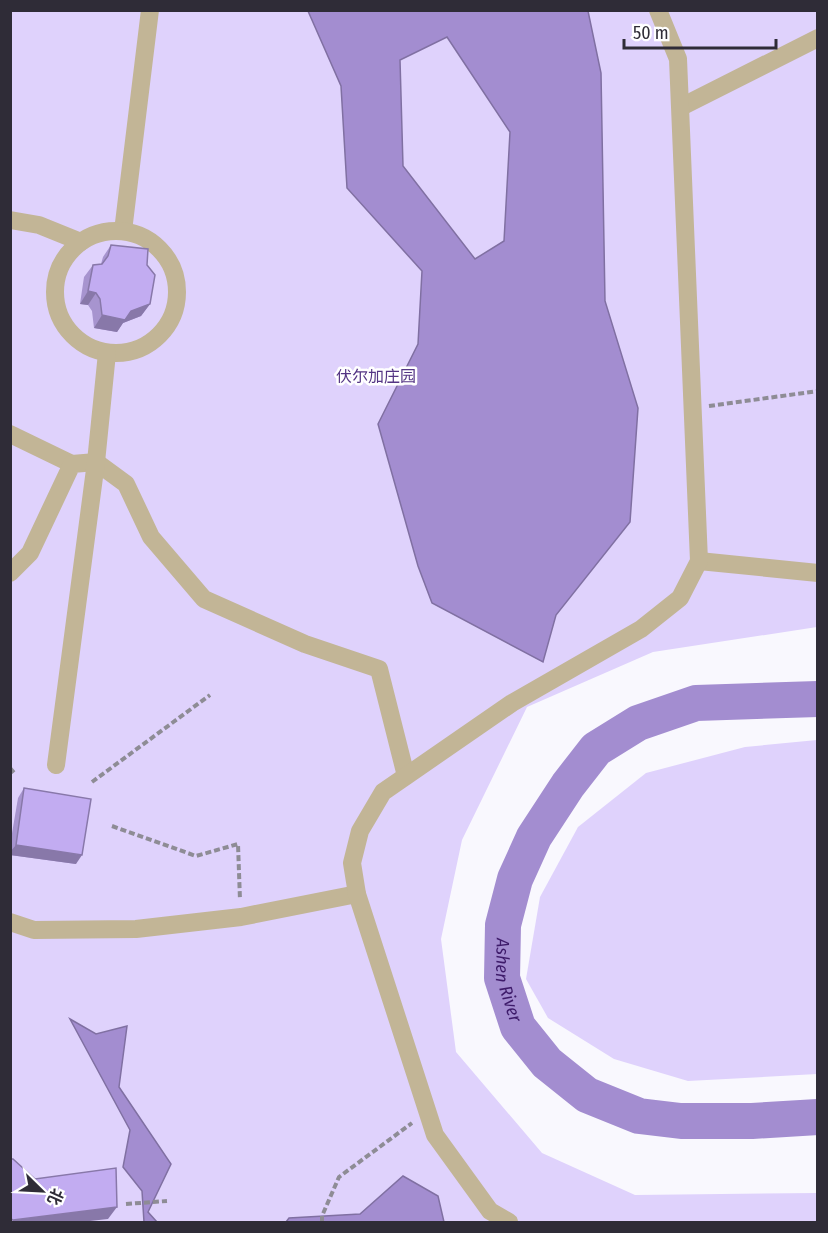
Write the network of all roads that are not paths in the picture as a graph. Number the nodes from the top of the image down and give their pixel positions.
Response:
1 (150, 10) edge
2 (658, 10) edge
3 (818, 38) edge
4 (681, 107) junction
5 (10, 220) edge
6 (123, 231) junction
7 (81, 242) junction
8 (107, 353) junction
9 (10, 434) edge
10 (96, 462) junction
11 (72, 464) junction
12 (699, 561) junction
13 (10, 573) edge
14 (818, 573) edge
15 (56, 765) dead end
16 (406, 776) junction
17 (357, 894) junction
18 (10, 922) edge
19 (509, 1222) edge

1 - 6 lane
2 - 4 lane
3 - 4 lane
4 - 12 lane
5 - 7 lane
6 - 7 lane
6 - 8 lane
7 - 8 lane
8 - 10 lane
9 - 11 lane
10 - 11 lane
10 - 15 lane
10 - 16 lane
11 - 13 lane
12 - 14 lane
12 - 16 lane
16 - 17 lane
17 - 18 lane
17 - 19 lane

